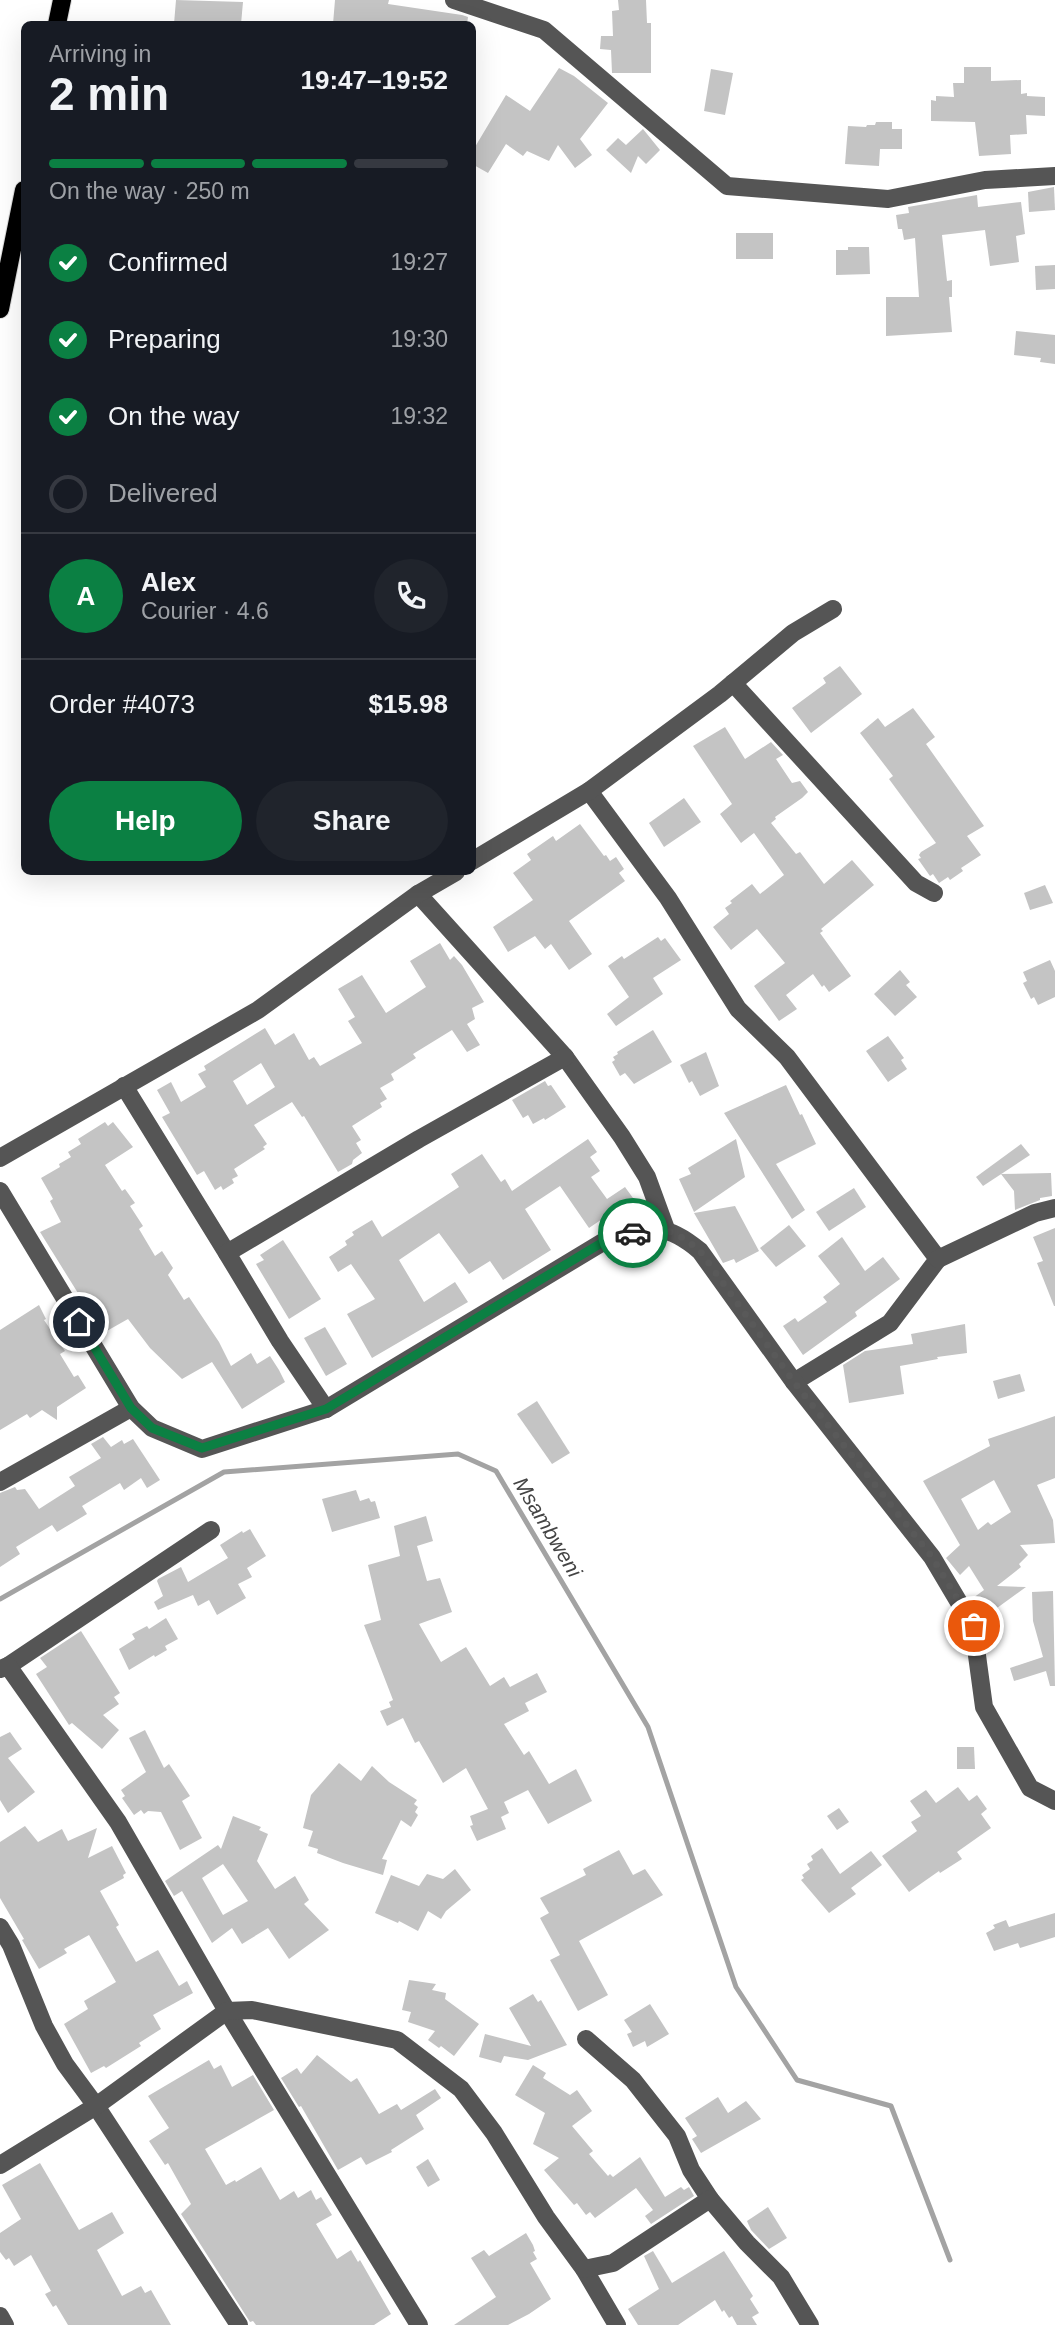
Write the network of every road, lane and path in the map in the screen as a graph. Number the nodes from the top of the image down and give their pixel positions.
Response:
1 (454, 0) edge
2 (58, 1) edge
3 (500, 7) edge
4 (57, 21) edge
5 (1055, 176) edge
6 (21, 205) edge
7 (0, 309) edge
8 (833, 609) dead end
9 (733, 683) junction
10 (589, 791) junction
11 (476, 859) edge
12 (451, 875) edge
13 (934, 893) dead end
14 (418, 894) junction
15 (565, 1057) junction
16 (124, 1086) junction
17 (0, 1158) edge
18 (0, 1191) edge
19 (1055, 1208) edge
20 (666, 1229) junction
21 (227, 1253) junction
22 (937, 1259) junction
23 (794, 1382) junction
24 (131, 1408) junction
25 (326, 1409) junction
26 (0, 1482) edge
27 (212, 1530) dead end
28 (4, 1667) edge
29 (1055, 1801) edge
30 (0, 1927) edge
31 (227, 2011) junction
32 (586, 2039) dead end
33 (96, 2106) junction
34 (0, 2165) edge
35 (710, 2199) junction
36 (584, 2269) junction
37 (0, 2316) edge
38 (5, 2325) edge
39 (239, 2325) edge
40 (419, 2325) edge
41 (617, 2325) edge
42 (810, 2325) edge

1 - 3 street
2 - 4 main road
3 - 5 street
6 - 7 main road
8 - 9 street
9 - 10 street
9 - 13 street
10 - 11 street
10 - 22 street
12 - 14 street
14 - 15 street
14 - 16 street
15 - 20 street
15 - 21 street
16 - 17 street
16 - 21 street
18 - 24 street
19 - 22 street
20 - 23 street
20 - 25 street
21 - 25 street
22 - 23 street
23 - 29 street
24 - 25 street
24 - 26 street
27 - 28 street
28 - 31 street
30 - 33 street
31 - 33 street
31 - 36 street
31 - 40 street
32 - 35 street
33 - 34 street
33 - 39 street
35 - 36 street
35 - 42 street
36 - 41 street
37 - 38 street

